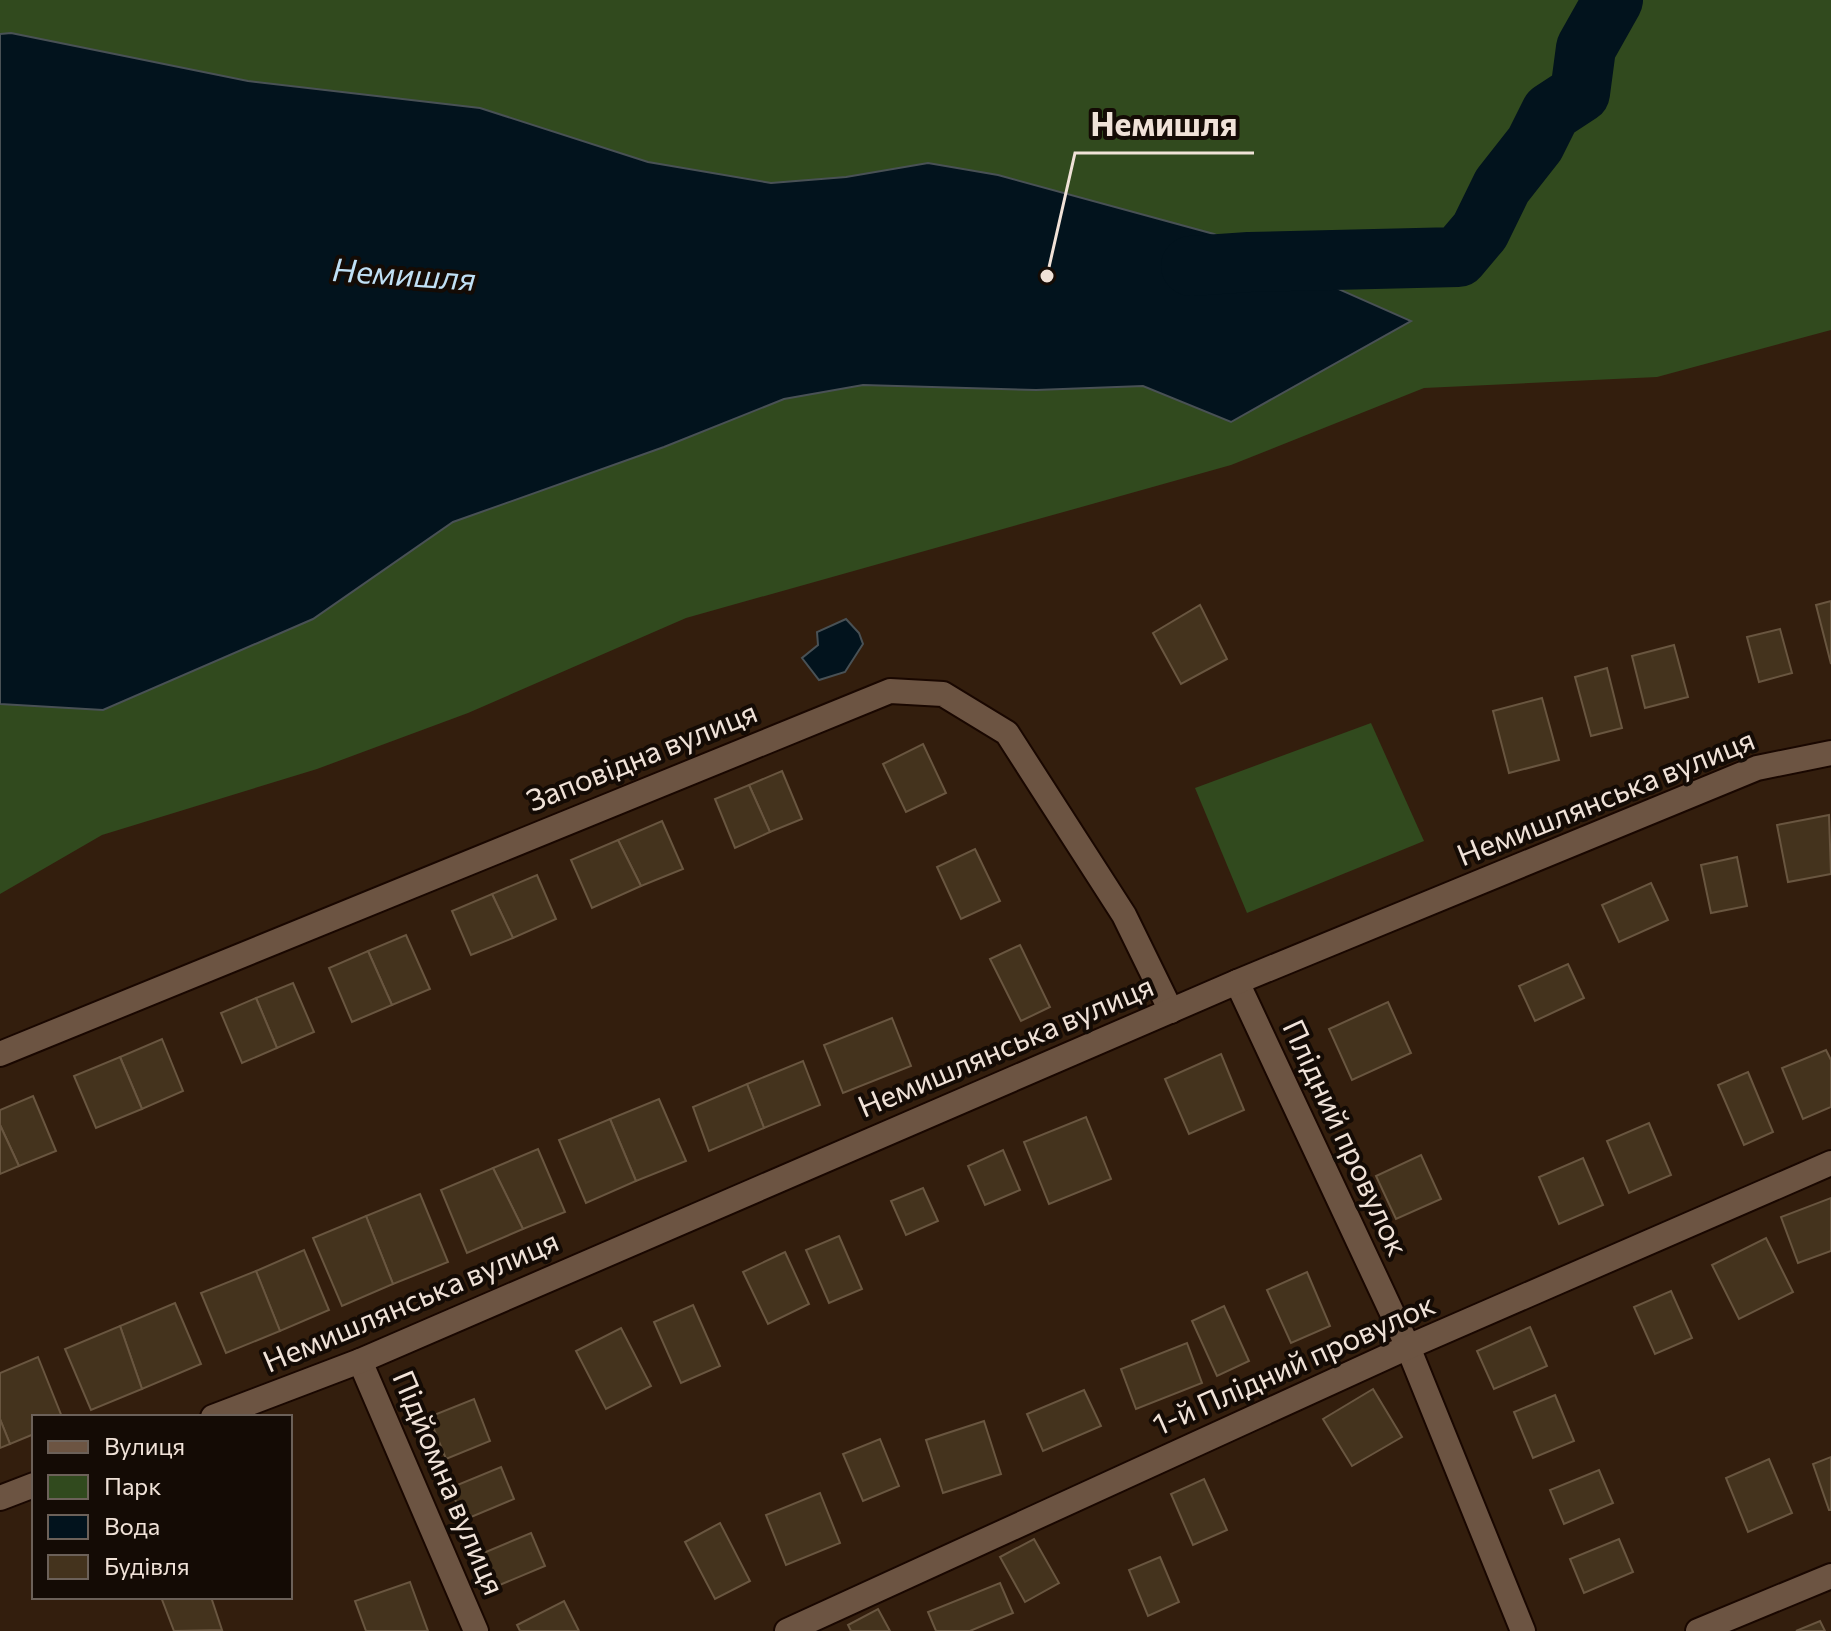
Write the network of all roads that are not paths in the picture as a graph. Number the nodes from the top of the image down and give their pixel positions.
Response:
1 (1831, 753) edge
2 (1237, 982) junction
3 (1171, 1011) junction
4 (0, 1054) edge
5 (1831, 1163) edge
6 (1408, 1347) junction
7 (360, 1361) junction
8 (218, 1415) edge
9 (32, 1486) edge
10 (0, 1498) edge
11 (1831, 1576) edge
12 (476, 1631) edge
13 (787, 1631) edge
14 (1523, 1631) edge
15 (1698, 1631) edge

1 - 2 street, Немишлянська вулиця
2 - 3 street, Немишлянська вулиця
2 - 6 street, Плідний провулок
3 - 4 street, Заповідна вулиця
3 - 7 street, Немишлянська вулиця
5 - 6 street, 1-й Плідний провулок
6 - 13 street, 1-й Плідний провулок
6 - 14 street, Плідний провулок
7 - 8 street, Немишлянська вулиця
7 - 12 street, Підйомна вулиця
9 - 10 street
11 - 15 street

